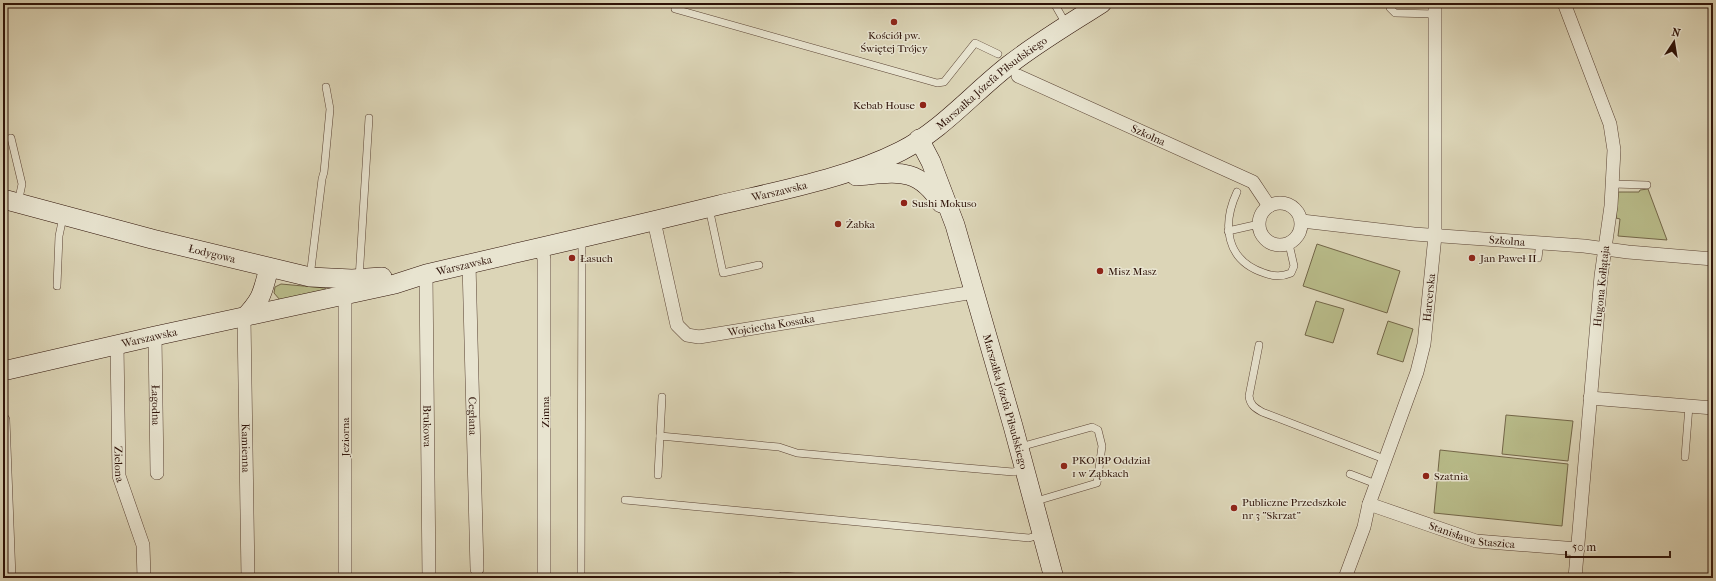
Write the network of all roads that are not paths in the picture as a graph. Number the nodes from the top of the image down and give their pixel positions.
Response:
1 (1054, 3) edge
2 (1102, 3) edge
3 (1391, 3) edge
4 (1564, 3) edge
5 (697, 7) dead end
6 (675, 9) dead end
7 (1435, 9) edge
8 (695, 15) junction
9 (1067, 26) junction
10 (998, 54) dead end
11 (1018, 76) dead end
12 (326, 87) dead end
13 (369, 118) dead end
14 (11, 138) dead end
15 (919, 139) junction
16 (829, 178) junction
17 (1613, 184) junction
18 (1647, 185) dead end
19 (1237, 192) dead end
20 (10, 201) edge
21 (1269, 206) junction
22 (709, 208) junction
23 (64, 215) junction
24 (654, 221) junction
25 (1302, 221) junction
26 (1259, 224) junction
27 (955, 225) junction
28 (1228, 231) junction
29 (1435, 236) junction
30 (582, 237) junction
31 (1540, 242) junction
32 (1288, 244) junction
33 (541, 247) junction
34 (1604, 249) junction
35 (1538, 258) dead end
36 (1713, 259) edge
37 (469, 264) junction
38 (759, 265) dead end
39 (269, 268) junction
40 (426, 274) junction
41 (310, 277) junction
42 (359, 279) junction
43 (57, 286) dead end
44 (974, 292) junction
45 (346, 295) junction
46 (244, 318) junction
47 (155, 336) junction
48 (117, 345) junction
49 (1259, 345) dead end
50 (3, 371) edge
51 (662, 397) dead end
52 (1590, 398) junction
53 (1689, 406) junction
54 (1713, 408) edge
55 (3, 420) edge
56 (660, 436) junction
57 (1018, 447) junction
58 (1379, 457) dead end
59 (1685, 458) dead end
60 (1024, 470) junction
61 (157, 473) dead end
62 (1350, 474) dead end
63 (658, 475) dead end
64 (1376, 484) junction
65 (625, 500) dead end
66 (1033, 502) junction
67 (1369, 504) junction
68 (1042, 534) junction
69 (1578, 549) junction
70 (477, 569) dead end
71 (782, 576) dead end
72 (795, 577) dead end
73 (9, 578) edge
74 (144, 578) edge
75 (248, 578) edge
76 (345, 578) edge
77 (429, 578) edge
78 (544, 578) edge
79 (581, 578) edge
80 (1054, 578) edge
81 (1345, 578) edge
82 (1576, 578) edge

1 - 9 lane
2 - 9 main road, Marszałka Józefa Piłsudskiego
3 - 7 lane
4 - 17 street, Hugona Kołłątaja
5 - 8 lane
6 - 8 lane
7 - 29 street, Harcerska
8 - 10 lane
9 - 15 main road, Marszałka Józefa Piłsudskiego
11 - 21 street, Szkolna
12 - 41 lane
13 - 42 lane
14 - 20 lane
15 - 16 main road, Warszawska
15 - 27 main road, Marszałka Józefa Piłsudskiego
16 - 22 main road, Warszawska
16 - 27 main road, Marszałka Józefa Piłsudskiego
17 - 18 lane
17 - 34 street, Hugona Kołłątaja
19 - 28 lane
20 - 23 main road, Łodygowa
21 - 25 street
21 - 26 street
22 - 24 main road, Warszawska
22 - 38 lane
23 - 39 main road, Łodygowa
23 - 43 lane
24 - 30 main road, Warszawska
24 - 44 street, Wojciecha Kossaka
25 - 29 street, Szkolna
25 - 32 street
26 - 28 lane
26 - 32 street
27 - 44 main road, Marszałka Józefa Piłsudskiego
28 - 32 lane
29 - 31 street, Szkolna
29 - 64 street, Harcerska
30 - 33 main road, Warszawska
30 - 79 lane
31 - 34 street, Szkolna
31 - 35 lane
33 - 37 main road, Warszawska
33 - 78 street, Zimna
34 - 36 street, Szkolna
34 - 52 street, Hugona Kołłątaja
37 - 40 main road, Warszawska
37 - 70 street, Ceglana
39 - 41 main road, Łodygowa
39 - 46 main road
40 - 42 main road, Łodygowa
40 - 45 main road, Warszawska
40 - 77 street, Brukowa
41 - 42 main road, Łodygowa
44 - 57 main road, Marszałka Józefa Piłsudskiego
45 - 46 main road, Warszawska
45 - 76 street, Jeziorna
46 - 47 main road, Warszawska
46 - 75 street, Kamienna
47 - 48 main road, Warszawska
47 - 61 street, Łagodna
48 - 50 main road, Warszawska
48 - 74 street, Zielona
49 - 58 lane
51 - 56 lane
52 - 53 street
52 - 69 street, Hugona Kołłątaja
53 - 54 street
53 - 59 lane
55 - 73 street
56 - 60 lane
56 - 63 lane
57 - 60 main road, Marszałka Józefa Piłsudskiego
57 - 66 lane
60 - 66 main road, Marszałka Józefa Piłsudskiego
62 - 64 lane
64 - 67 street, Harcerska
65 - 68 lane
66 - 68 main road, Marszałka Józefa Piłsudskiego
67 - 69 street, Stanisława Staszica
67 - 81 street, Harcerska
68 - 80 main road, Marszałka Józefa Piłsudskiego
69 - 82 street, Hugona Kołłątaja
71 - 72 lane

